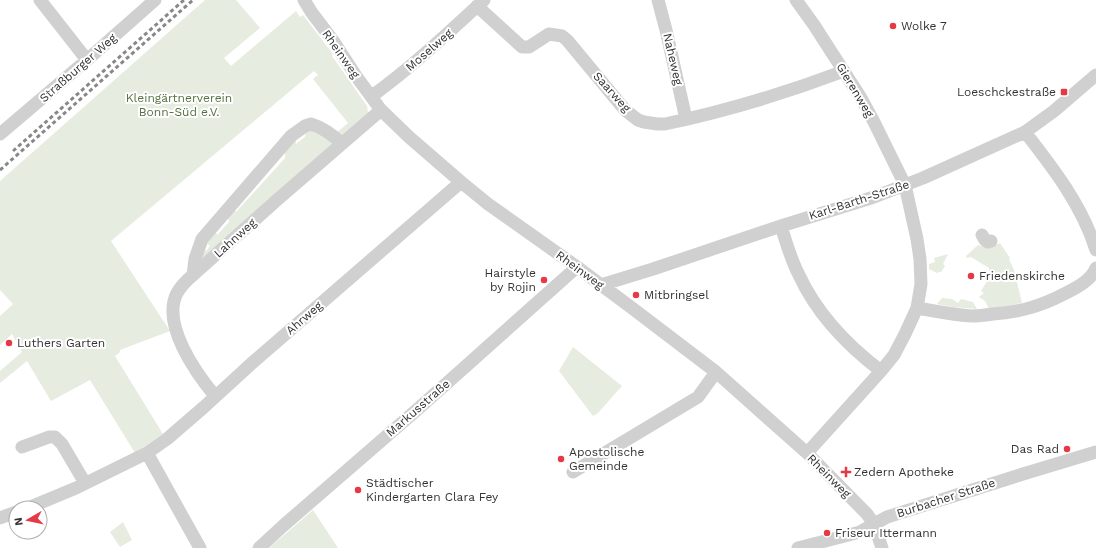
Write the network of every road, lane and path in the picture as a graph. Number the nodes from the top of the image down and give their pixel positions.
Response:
1 (40, 0) edge
2 (155, 0) edge
3 (304, 0) edge
4 (658, 0) edge
5 (796, 0) edge
6 (480, 3) edge
7 (87, 60) junction
8 (844, 71) junction
9 (1096, 74) edge
10 (372, 96) junction
11 (381, 110) junction
12 (686, 119) junction
13 (1025, 132) junction
14 (0, 134) edge
15 (342, 144) junction
16 (461, 182) junction
17 (905, 186) junction
18 (781, 226) junction
19 (1096, 248) edge
20 (577, 267) junction
21 (1096, 268) edge
22 (194, 275) junction
23 (601, 284) junction
24 (917, 308) junction
25 (881, 371) junction
26 (716, 372) junction
27 (215, 396) junction
28 (22, 447) dead end
29 (1096, 452) edge
30 (147, 453) junction
31 (807, 453) junction
32 (574, 472) dead end
33 (85, 483) junction
34 (46, 500) edge
35 (874, 524) junction
36 (200, 548) edge
37 (259, 548) edge
38 (798, 548) edge
39 (882, 548) edge

1 - 7 street
2 - 7 street, Straßburger Weg
3 - 10 street, Rheinweg
4 - 12 street, Naheweg
5 - 8 street, Gierenweg
6 - 10 street, Moselweg
6 - 12 street, Saarweg
7 - 14 street, Straßburger Weg
8 - 12 street, Saarweg
8 - 17 street, Gierenweg
9 - 13 street, Karl-Barth-Straße
10 - 11 street, Rheinweg
11 - 15 street, Lahnweg
11 - 16 street, Rheinweg
13 - 17 street, Karl-Barth-Straße
13 - 19 street
15 - 22 street, Lahnweg
15 - 22 street
16 - 20 street, Rheinweg
16 - 27 street, Ahrweg
17 - 18 street, Karl-Barth-Straße
17 - 24 street, Gierenweg
18 - 23 street, Karl-Barth-Straße
18 - 25 street
20 - 23 street, Rheinweg
20 - 37 street, Markusstraße
21 - 24 street
22 - 27 street, Lahnweg
23 - 26 street, Rheinweg
24 - 25 street, Gierenweg
25 - 31 street, Gierenweg
26 - 31 street, Rheinweg
26 - 32 street
27 - 30 street, Ahrweg
28 - 33 street
29 - 35 street, Burbacher Straße
30 - 33 street, Ahrweg
30 - 36 street
31 - 35 street, Rheinweg
33 - 34 street, Ahrweg
35 - 38 street, Burbacher Straße
35 - 39 street

